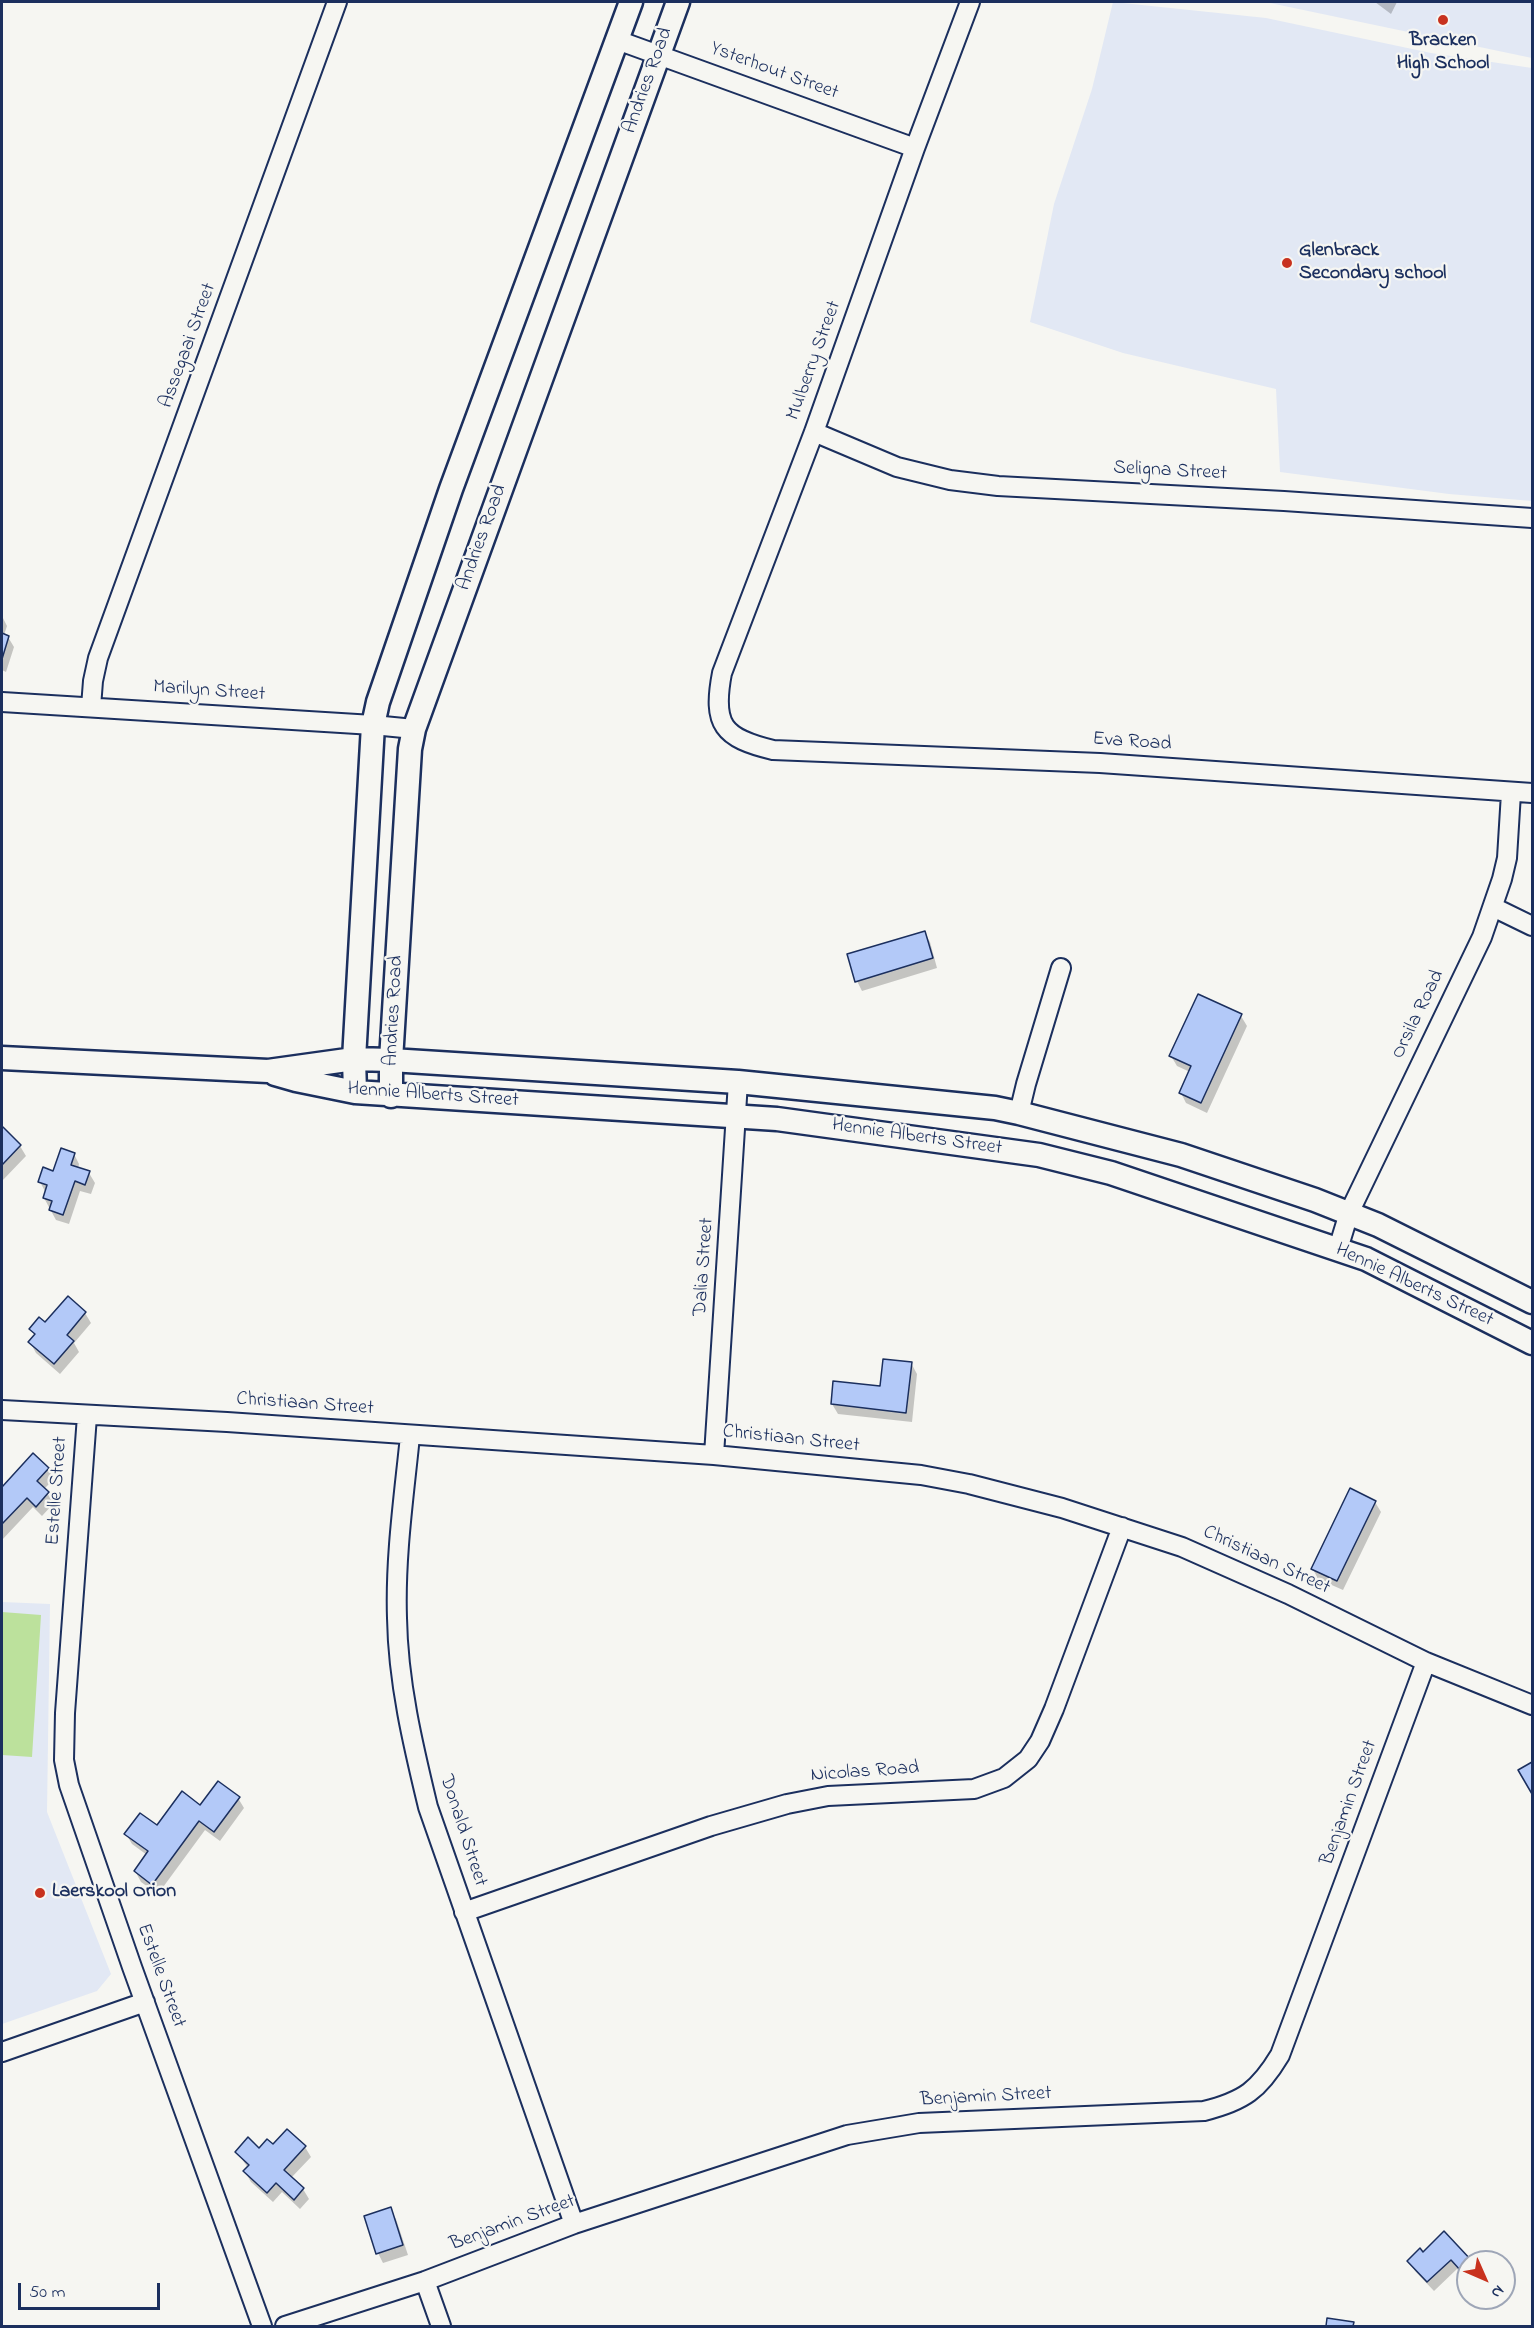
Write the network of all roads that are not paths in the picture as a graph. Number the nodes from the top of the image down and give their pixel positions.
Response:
1 (337, 2) edge
2 (631, 2) edge
3 (678, 2) edge
4 (970, 2) edge
5 (617, 40) junction
6 (659, 54) junction
7 (915, 147) junction
8 (814, 432) junction
9 (1533, 518) edge
10 (2, 702) edge
11 (91, 707) junction
12 (374, 724) junction
13 (414, 729) junction
14 (732, 734) joint
15 (1511, 793) junction
16 (1533, 793) edge
17 (1493, 907) junction
18 (1533, 926) edge
19 (1061, 968) dead end
20 (2, 1058) edge
21 (354, 1059) junction
22 (391, 1060) junction
23 (268, 1071) junction
24 (738, 1082) junction
25 (355, 1092) junction
26 (391, 1096) junction
27 (1019, 1113) junction
28 (736, 1115) junction
29 (1349, 1213) junction
30 (1338, 1249) junction
31 (1533, 1302) edge
32 (1533, 1343) edge
33 (2, 1410) edge
34 (87, 1416) junction
35 (410, 1436) junction
36 (714, 1455) junction
37 (1122, 1527) junction
38 (1426, 1662) junction
39 (1533, 1705) edge
40 (464, 1912) junction
41 (145, 2002) junction
42 (2, 2052) edge
43 (574, 2224) junction
44 (425, 2281) junction
45 (262, 2326) edge
46 (285, 2326) edge
47 (441, 2326) edge

1 - 11 street, Assegaai Street
2 - 5 street, Andries Road
3 - 6 street, Andries Road
4 - 7 street, Mulberry Street
5 - 6 street, Ysterhout Street
5 - 12 street, Andries Road
6 - 7 street, Ysterhout Street
6 - 13 street, Andries Road
7 - 8 street, Mulberry Street
8 - 9 street, Seligna Street
8 - 14 street, Mulberry Street
10 - 11 street, Marilyn Street
11 - 12 street, Marilyn Street
12 - 13 street, Marilyn Street
12 - 21 street, Andries Road
13 - 22 street, Andries Road
14 - 15 street, Eva Road
15 - 16 street, Eva Road
15 - 17 street, Orsila Road
17 - 18 street
17 - 29 street, Orsila Road
19 - 27 street
20 - 23 street, Hennie Alberts Street
21 - 22 street, Hennie Alberts Street
21 - 23 street, Hennie Alberts Street
21 - 25 street, Andries Road
22 - 24 street, Hennie Alberts Street
22 - 26 street, Andries Road
23 - 25 street, Hennie Alberts Street
24 - 27 street, Hennie Alberts Street
24 - 28 street, Dalia Street
25 - 26 street, Hennie Alberts Street
26 - 28 street, Hennie Alberts Street
27 - 29 street, Hennie Alberts Street
28 - 30 street, Hennie Alberts Street
28 - 36 street, Dalia Street
29 - 30 street, Orsila Road
29 - 31 street, Hennie Alberts Street
30 - 32 street, Hennie Alberts Street
33 - 34 street, Christiaan Street
34 - 35 street, Christiaan Street
34 - 41 street, Estelle Street
35 - 36 street, Christiaan Street
35 - 40 street, Donald Street
36 - 37 street, Christiaan Street
37 - 38 street, Christiaan Street
37 - 40 street, Nicolas Road
38 - 39 street, Christiaan Street
38 - 43 street, Benjamin Street
40 - 43 street, Donald Street
41 - 42 street
41 - 45 street, Estelle Street
43 - 44 street, Benjamin Street
44 - 46 street, Benjamin Street
44 - 47 street

